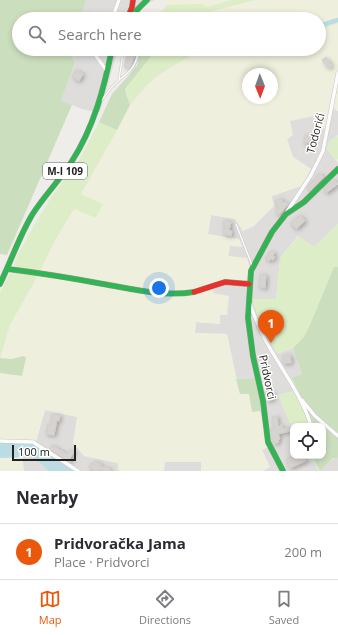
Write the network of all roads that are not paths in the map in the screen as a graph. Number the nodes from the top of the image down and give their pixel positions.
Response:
1 (119, 0) edge
2 (133, 0) edge
3 (144, 1) edge
4 (115, 12) edge
5 (130, 12) edge
6 (134, 12) edge
7 (96, 56) edge
8 (110, 56) edge
9 (122, 56) edge
10 (137, 56) edge
11 (107, 71) junction
12 (338, 73) edge
13 (119, 80) junction
14 (98, 106) junction
15 (338, 169) edge
16 (286, 214) junction
17 (236, 224) dead end
18 (254, 266) junction
19 (8, 269) junction
20 (0, 284) edge
21 (249, 284) junction
22 (248, 299) junction
23 (298, 396) junction
24 (310, 423) edge
25 (338, 436) edge
26 (0, 440) edge
27 (78, 471) edge
28 (282, 471) edge

1 - 4 street
2 - 5 street
3 - 6 street
7 - 11 street
8 - 11 street, M-I 109
9 - 13 lane
10 - 13 lane
11 - 14 street, M-I 109
12 - 16 street, Todorići
13 - 14 lane
14 - 19 street, M-I 109
15 - 16 street, Todorići
16 - 18 street, Todorići
17 - 18 lane
18 - 21 street, Todorići
19 - 20 street, M-I 109
19 - 21 street
21 - 22 street, Pridvorci
22 - 23 street
22 - 28 street, Pridvorci
23 - 24 street
23 - 25 street
26 - 27 street

